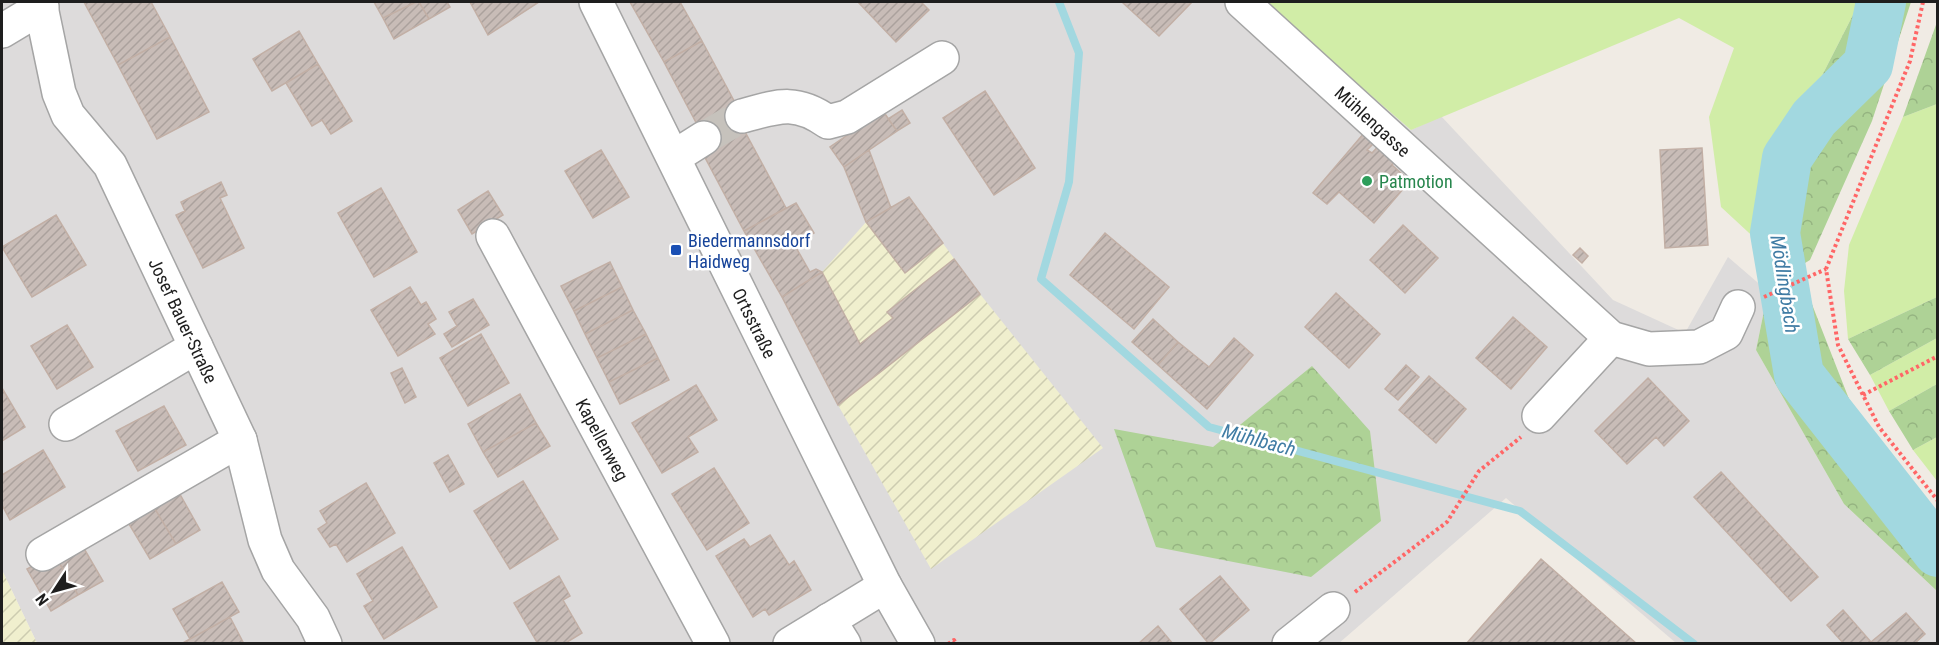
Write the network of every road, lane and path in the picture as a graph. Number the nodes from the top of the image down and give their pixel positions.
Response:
1 (596, 2) edge
2 (1242, 2) edge
3 (1923, 2) edge
4 (41, 4) edge
5 (2, 31) edge
6 (942, 58) dead end
7 (742, 116) tunnel mouth
8 (704, 138) tunnel mouth
9 (674, 157) junction
10 (493, 236) dead end
11 (1826, 269) junction
12 (1750, 302) joint
13 (1611, 338) junction
14 (196, 347) junction
15 (1938, 356) edge
16 (1863, 395) junction
17 (1539, 416) joint
18 (66, 424) dead end
19 (240, 440) junction
20 (1938, 501) edge
21 (44, 554) dead end
22 (885, 586) junction
23 (1333, 609) joint
24 (836, 632) edge
25 (325, 644) edge
26 (713, 644) edge
27 (790, 644) edge
28 (918, 644) edge
29 (948, 644) edge
30 (956, 644) edge
31 (1289, 644) edge

1 - 9 street, Ortsstraße
2 - 13 street, Mühlengasse
3 - 11 path
4 - 5 street
4 - 14 street, Josef Bauer-Straße
6 - 7 street
8 - 9 street
9 - 22 street, Ortsstraße
10 - 26 street, Kapellenweg
11 - 12 path
11 - 16 path
12 - 13 street, Mühlengasse
13 - 17 street
14 - 18 street
14 - 19 street, Josef Bauer-Straße
15 - 16 path
16 - 20 path
17 - 23 path
19 - 21 street
19 - 25 street, Josef Bauer-Straße
22 - 24 street
22 - 28 street, Ortsstraße
23 - 31 street
24 - 27 street
29 - 30 path

